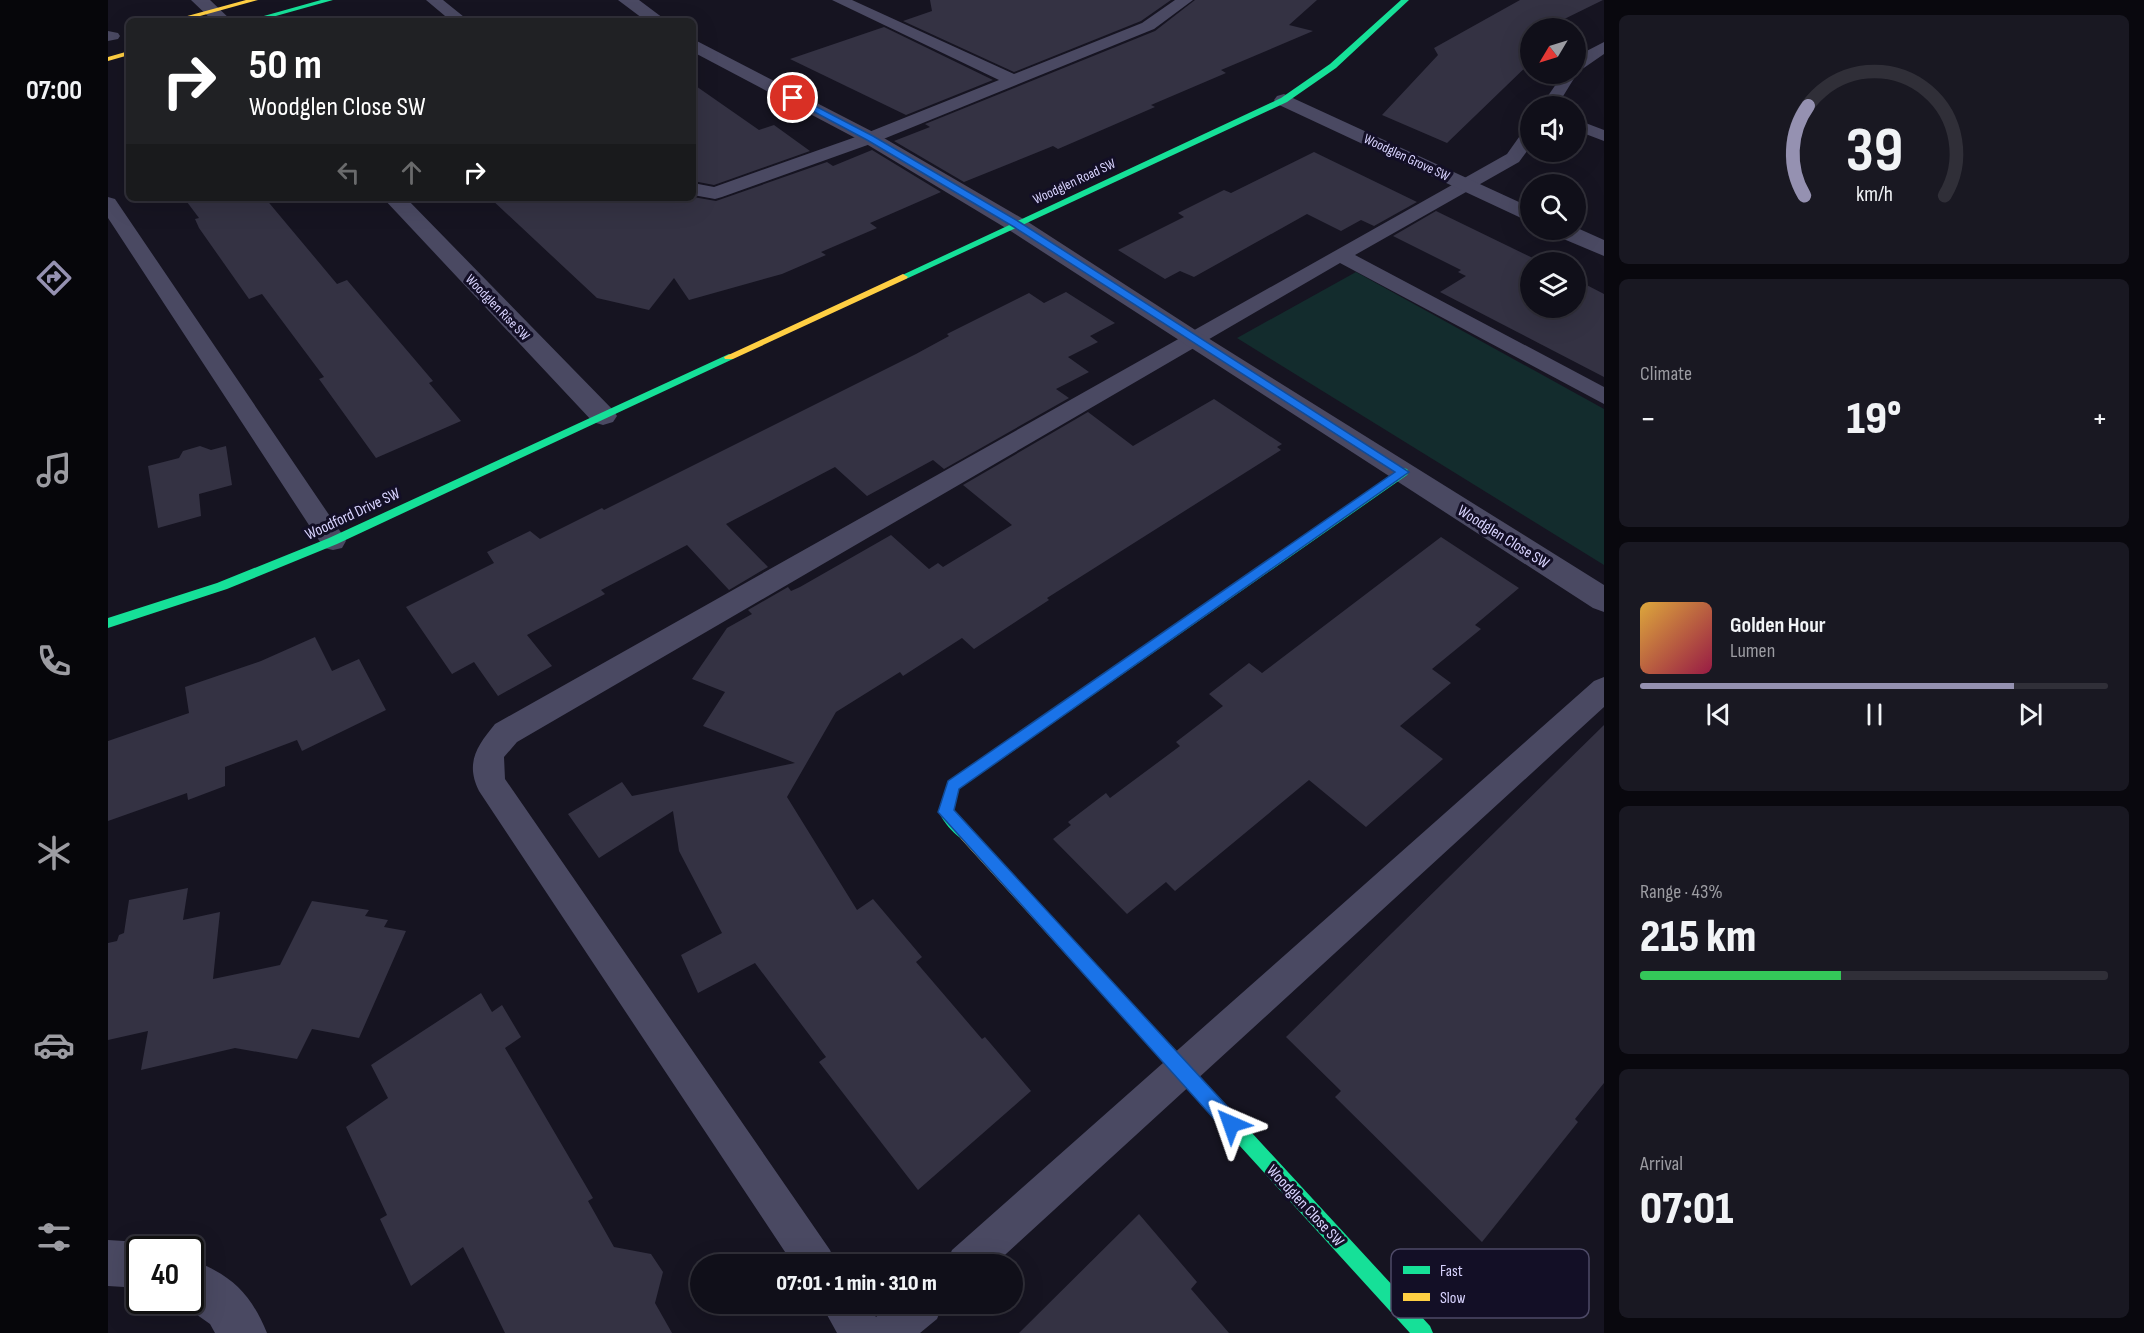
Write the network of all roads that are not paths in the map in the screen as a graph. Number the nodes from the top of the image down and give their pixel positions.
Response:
1 (254, 0) edge
2 (329, 0) edge
3 (434, 0) edge
4 (627, 0) edge
5 (840, 0) edge
6 (1185, 0) edge
7 (1405, 0) edge
8 (212, 11) edge
9 (184, 18) edge
10 (261, 18) edge
11 (457, 18) edge
12 (654, 18) edge
13 (696, 47) edge
14 (1604, 47) edge
15 (126, 54) edge
16 (1586, 57) edge
17 (108, 59) edge
18 (126, 66) edge
19 (108, 69) edge
20 (1011, 79) junction
21 (1284, 100) junction
22 (1586, 129) edge
23 (1604, 136) edge
24 (870, 138) junction
25 (1520, 148) edge
26 (1465, 184) junction
27 (696, 190) edge
28 (396, 201) edge
29 (108, 203) edge
30 (1520, 210) edge
31 (1017, 225) junction
32 (1584, 240) edge
33 (1604, 249) edge
34 (1340, 255) junction
35 (1191, 339) junction
36 (1604, 397) edge
37 (603, 416) junction
38 (1403, 472) junction
39 (333, 541) junction
40 (1604, 600) edge
41 (108, 623) edge
42 (1604, 689) edge
43 (1183, 1071) junction
44 (809, 1254) edge
45 (977, 1254) edge
46 (108, 1263) edge
47 (126, 1264) edge
48 (204, 1291) edge
49 (1391, 1298) edge
50 (849, 1314) edge
51 (911, 1314) edge
52 (1409, 1318) edge
53 (243, 1333) edge
54 (862, 1333) edge
55 (889, 1333) edge
56 (1423, 1333) edge

1 - 8 street
2 - 10 street
3 - 11 lane
4 - 12 street
5 - 20 lane
6 - 20 lane
7 - 21 street, Woodglen Road SW
8 - 9 street
13 - 24 street, Woodglen Close SW
14 - 16 lane
15 - 17 street
18 - 19 street
20 - 24 lane
21 - 26 street, Woodglen Grove SW
21 - 31 street, Woodglen Road SW
22 - 23 lane
24 - 27 lane
24 - 31 street, Woodglen Close SW
25 - 26 lane
26 - 30 street, Woodglen Grove SW
26 - 34 lane
28 - 37 street, Woodglen Rise SW
29 - 39 lane
31 - 35 street, Woodglen Close SW
31 - 37 street, Woodglen Road SW
32 - 33 street
34 - 35 lane
34 - 36 lane
35 - 38 street, Woodglen Close SW
35 - 44 lane
37 - 39 street, Woodford Drive SW
38 - 40 street, Woodglen Close SW
38 - 43 street, Woodglen Close SW
39 - 41 street, Woodford Drive SW
42 - 43 lane
43 - 45 lane
43 - 49 street, Woodglen Close SW
46 - 47 street
48 - 53 street
50 - 54 lane
51 - 55 lane
52 - 56 street, Woodglen Close SW

